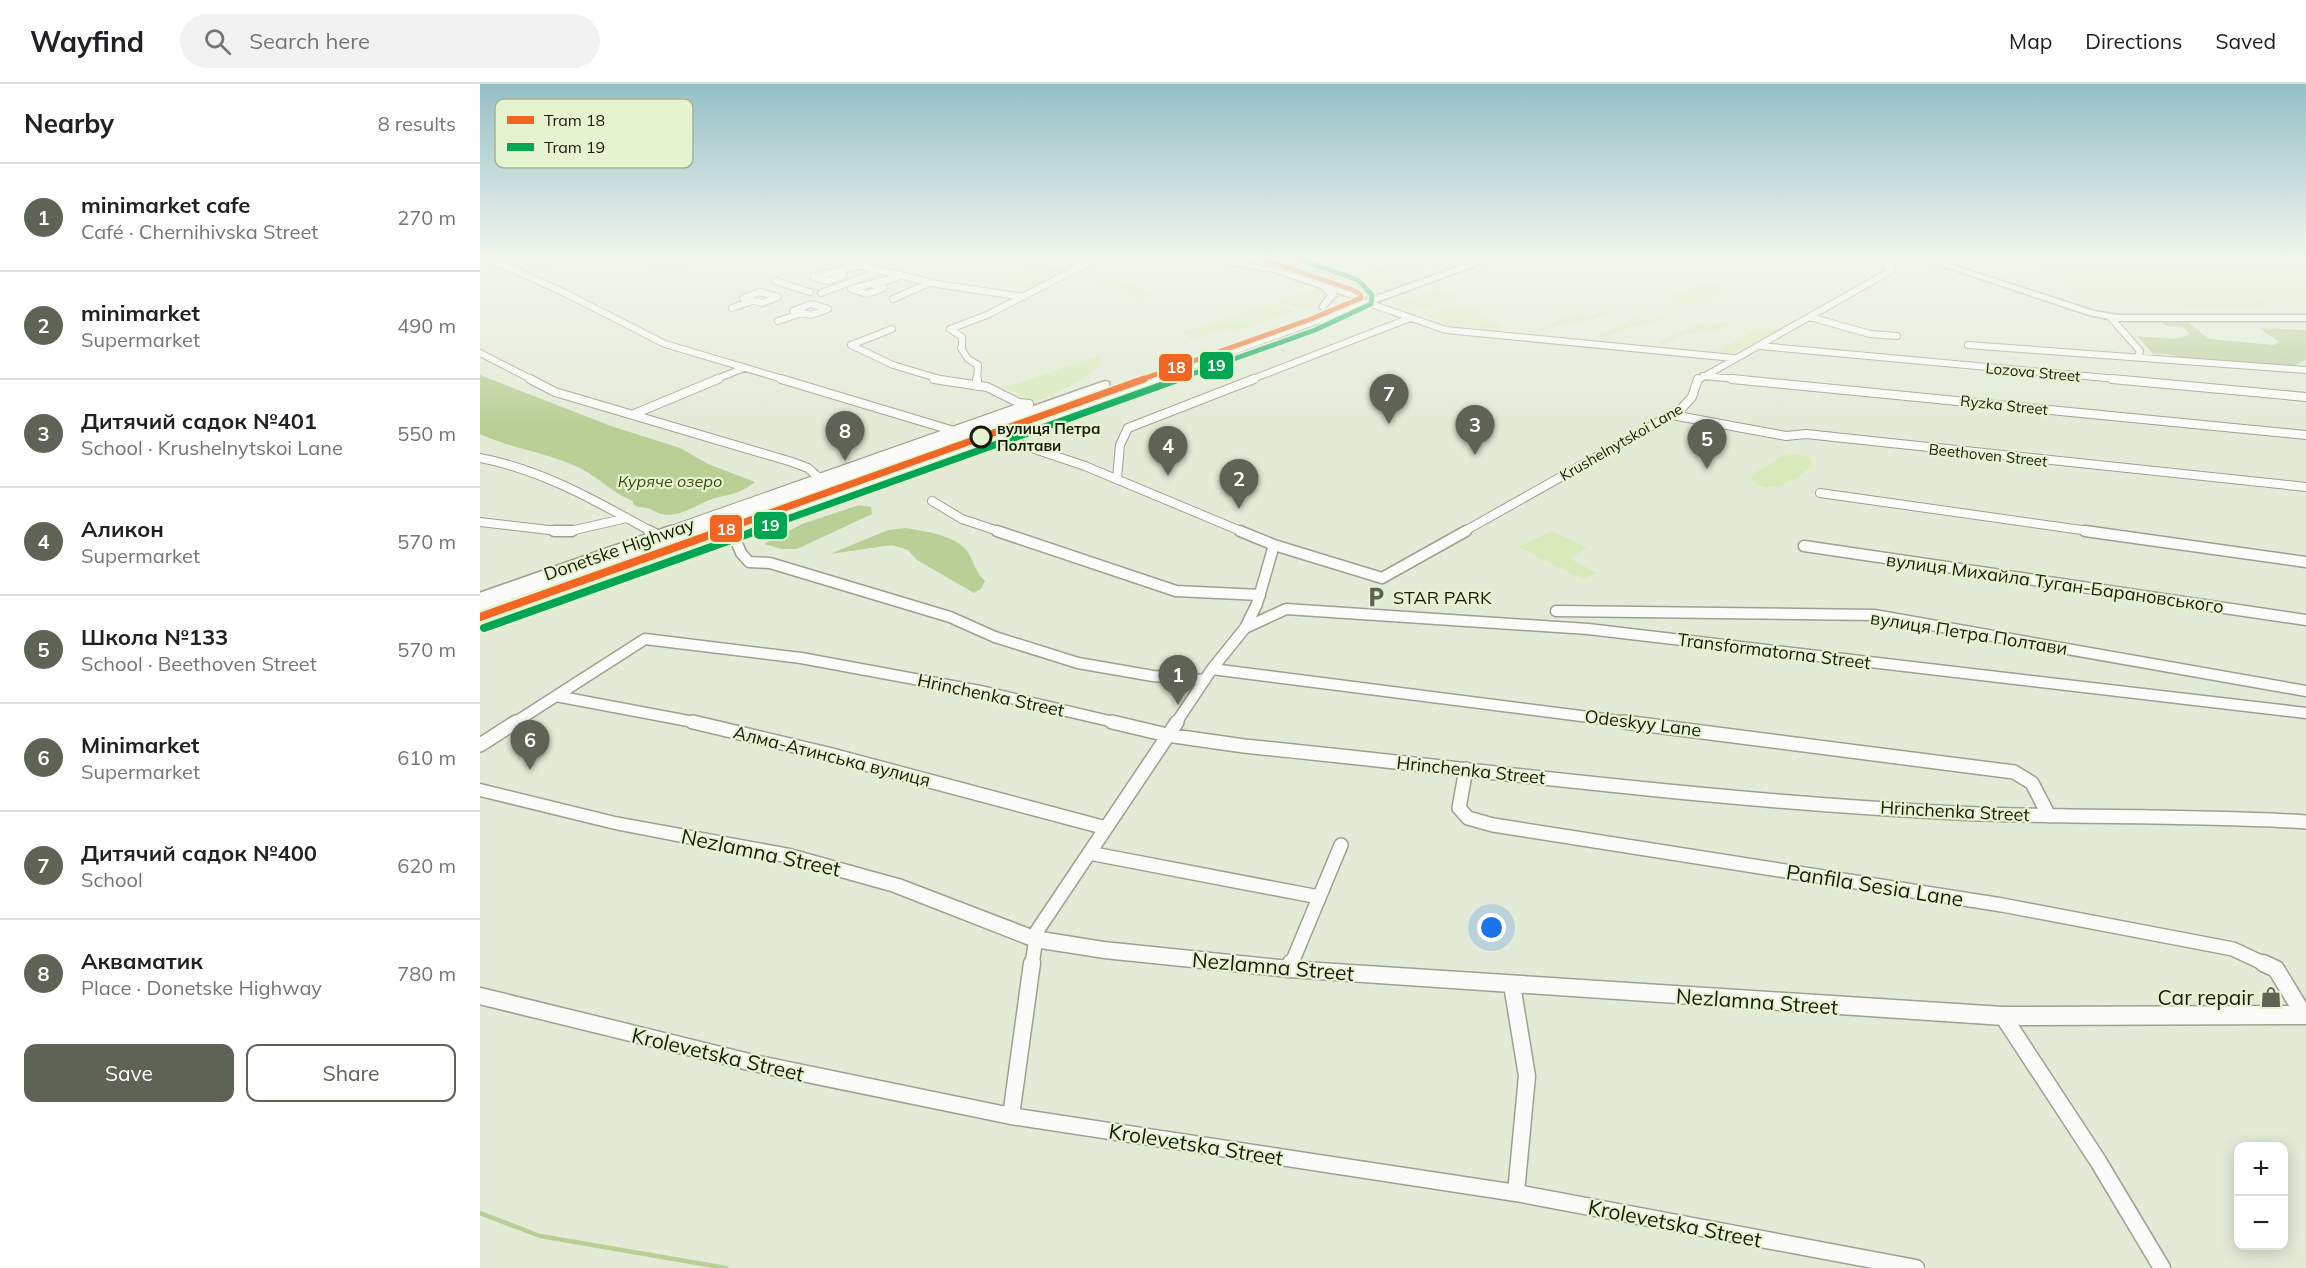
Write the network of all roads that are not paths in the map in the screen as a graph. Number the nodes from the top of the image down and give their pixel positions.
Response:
1 (605, 314) edge
2 (798, 314) edge
3 (989, 314) edge
4 (1303, 314) edge
5 (1323, 314) edge
6 (1401, 314) edge
7 (1812, 314) edge
8 (2095, 314) edge
9 (2104, 314) edge
10 (1810, 317) junction
11 (2157, 317) junction
12 (1410, 318) junction
13 (2306, 318) edge
14 (2113, 320) junction
15 (778, 321) dead end
16 (892, 329) dead end
17 (1897, 336) dead end
18 (1968, 345) dead end
19 (1760, 346) junction
20 (480, 353) edge
21 (2138, 357) junction
22 (1733, 358) junction
23 (744, 368) junction
24 (2306, 370) edge
25 (1702, 376) junction
26 (977, 386) junction
27 (1090, 390) junction
28 (2306, 397) edge
29 (1106, 398) junction
30 (1035, 406) junction
31 (634, 414) junction
32 (1672, 415) junction
33 (957, 433) junction
34 (2306, 435) edge
35 (999, 437) junction
36 (480, 458) edge
37 (1117, 478) junction
38 (824, 481) junction
39 (2306, 487) edge
40 (844, 493) junction
41 (1820, 493) dead end
42 (932, 501) dead end
43 (627, 518) junction
44 (480, 522) edge
45 (677, 532) junction
46 (733, 533) junction
47 (657, 535) junction
48 (1274, 545) junction
49 (1804, 546) dead end
50 (2306, 562) edge
51 (480, 598) edge
52 (1258, 600) junction
53 (480, 606) edge
54 (1286, 609) junction
55 (1557, 611) dead end
56 (2306, 620) edge
57 (480, 625) edge
58 (1245, 628) junction
59 (1212, 669) junction
60 (1205, 680) junction
61 (2306, 691) edge
62 (556, 696) junction
63 (2306, 713) edge
64 (1167, 735) junction
65 (480, 746) edge
66 (1466, 769) junction
67 (480, 790) edge
68 (2049, 816) junction
69 (2306, 822) edge
70 (1106, 828) junction
71 (1341, 845) dead end
72 (1089, 853) junction
73 (1319, 897) junction
74 (1034, 939) junction
75 (1290, 969) junction
76 (1512, 985) junction
77 (480, 996) edge
78 (2305, 1015) edge
79 (2003, 1016) junction
80 (1011, 1116) junction
81 (1516, 1193) junction
82 (1916, 1268) edge
83 (2162, 1268) edge

1 - 23 street
2 - 15 street
3 - 26 street
4 - 27 highway, Donetske Highway
5 - 29 highway, Donetske Highway
6 - 12 street
7 - 10 street
8 - 14 street
9 - 11 street
10 - 17 street
10 - 19 street
11 - 13 street
11 - 14 street
12 - 22 street
12 - 37 street
14 - 21 street
16 - 26 street
18 - 21 street
19 - 22 street
19 - 28 street, Lozova Street
20 - 31 street
21 - 24 street
22 - 25 street
23 - 31 street
23 - 33 street
25 - 32 street, Krushelnytskoi Lane
25 - 34 street, Ryzka Street
26 - 30 street
27 - 29 highway
27 - 30 highway, Donetske Highway
29 - 35 highway, Donetske Highway
30 - 33 highway, Donetske Highway
31 - 38 street
32 - 39 street, Beethoven Street
32 - 48 street, Krushelnytskoi Lane
33 - 38 highway, Donetske Highway
35 - 37 street
35 - 40 highway, Donetske Highway
36 - 43 street
37 - 48 street
38 - 40 highway
38 - 45 highway, Donetske Highway
40 - 46 highway, Donetske Highway
41 - 50 street
42 - 52 street
43 - 44 street
43 - 47 street
45 - 47 street, Donetske Highway
45 - 53 highway, Donetske Highway
46 - 57 highway, Donetske Highway
46 - 60 street
47 - 51 street, Donetske Highway
48 - 52 street
49 - 56 street, вулиця Михайла Туган-Барановського
52 - 54 street
52 - 58 street
54 - 58 street, Transformatorna Street
54 - 63 street, Transformatorna Street
55 - 61 street, вулиця Петра Полтави
58 - 59 street
59 - 60 street
59 - 68 street, Odeskyy Lane
60 - 64 street
62 - 64 street, Hrinchenka Street
62 - 65 street
62 - 70 street, Алма-Атинська вулиця
64 - 66 street, Hrinchenka Street
64 - 70 street
66 - 68 street, Hrinchenka Street
66 - 78 street, Panfila Sesia Lane
67 - 74 street, Nezlamna Street
68 - 69 street, Hrinchenka Street
70 - 72 street
71 - 73 street
72 - 73 street
72 - 74 street
73 - 75 street
74 - 75 street, Nezlamna Street
74 - 80 street
75 - 76 street, Nezlamna Street
76 - 79 street, Nezlamna Street
76 - 81 street
77 - 80 street, Krolevetska Street
78 - 79 street, Nezlamna Street
79 - 83 street
80 - 81 street, Krolevetska Street
81 - 82 street, Krolevetska Street

